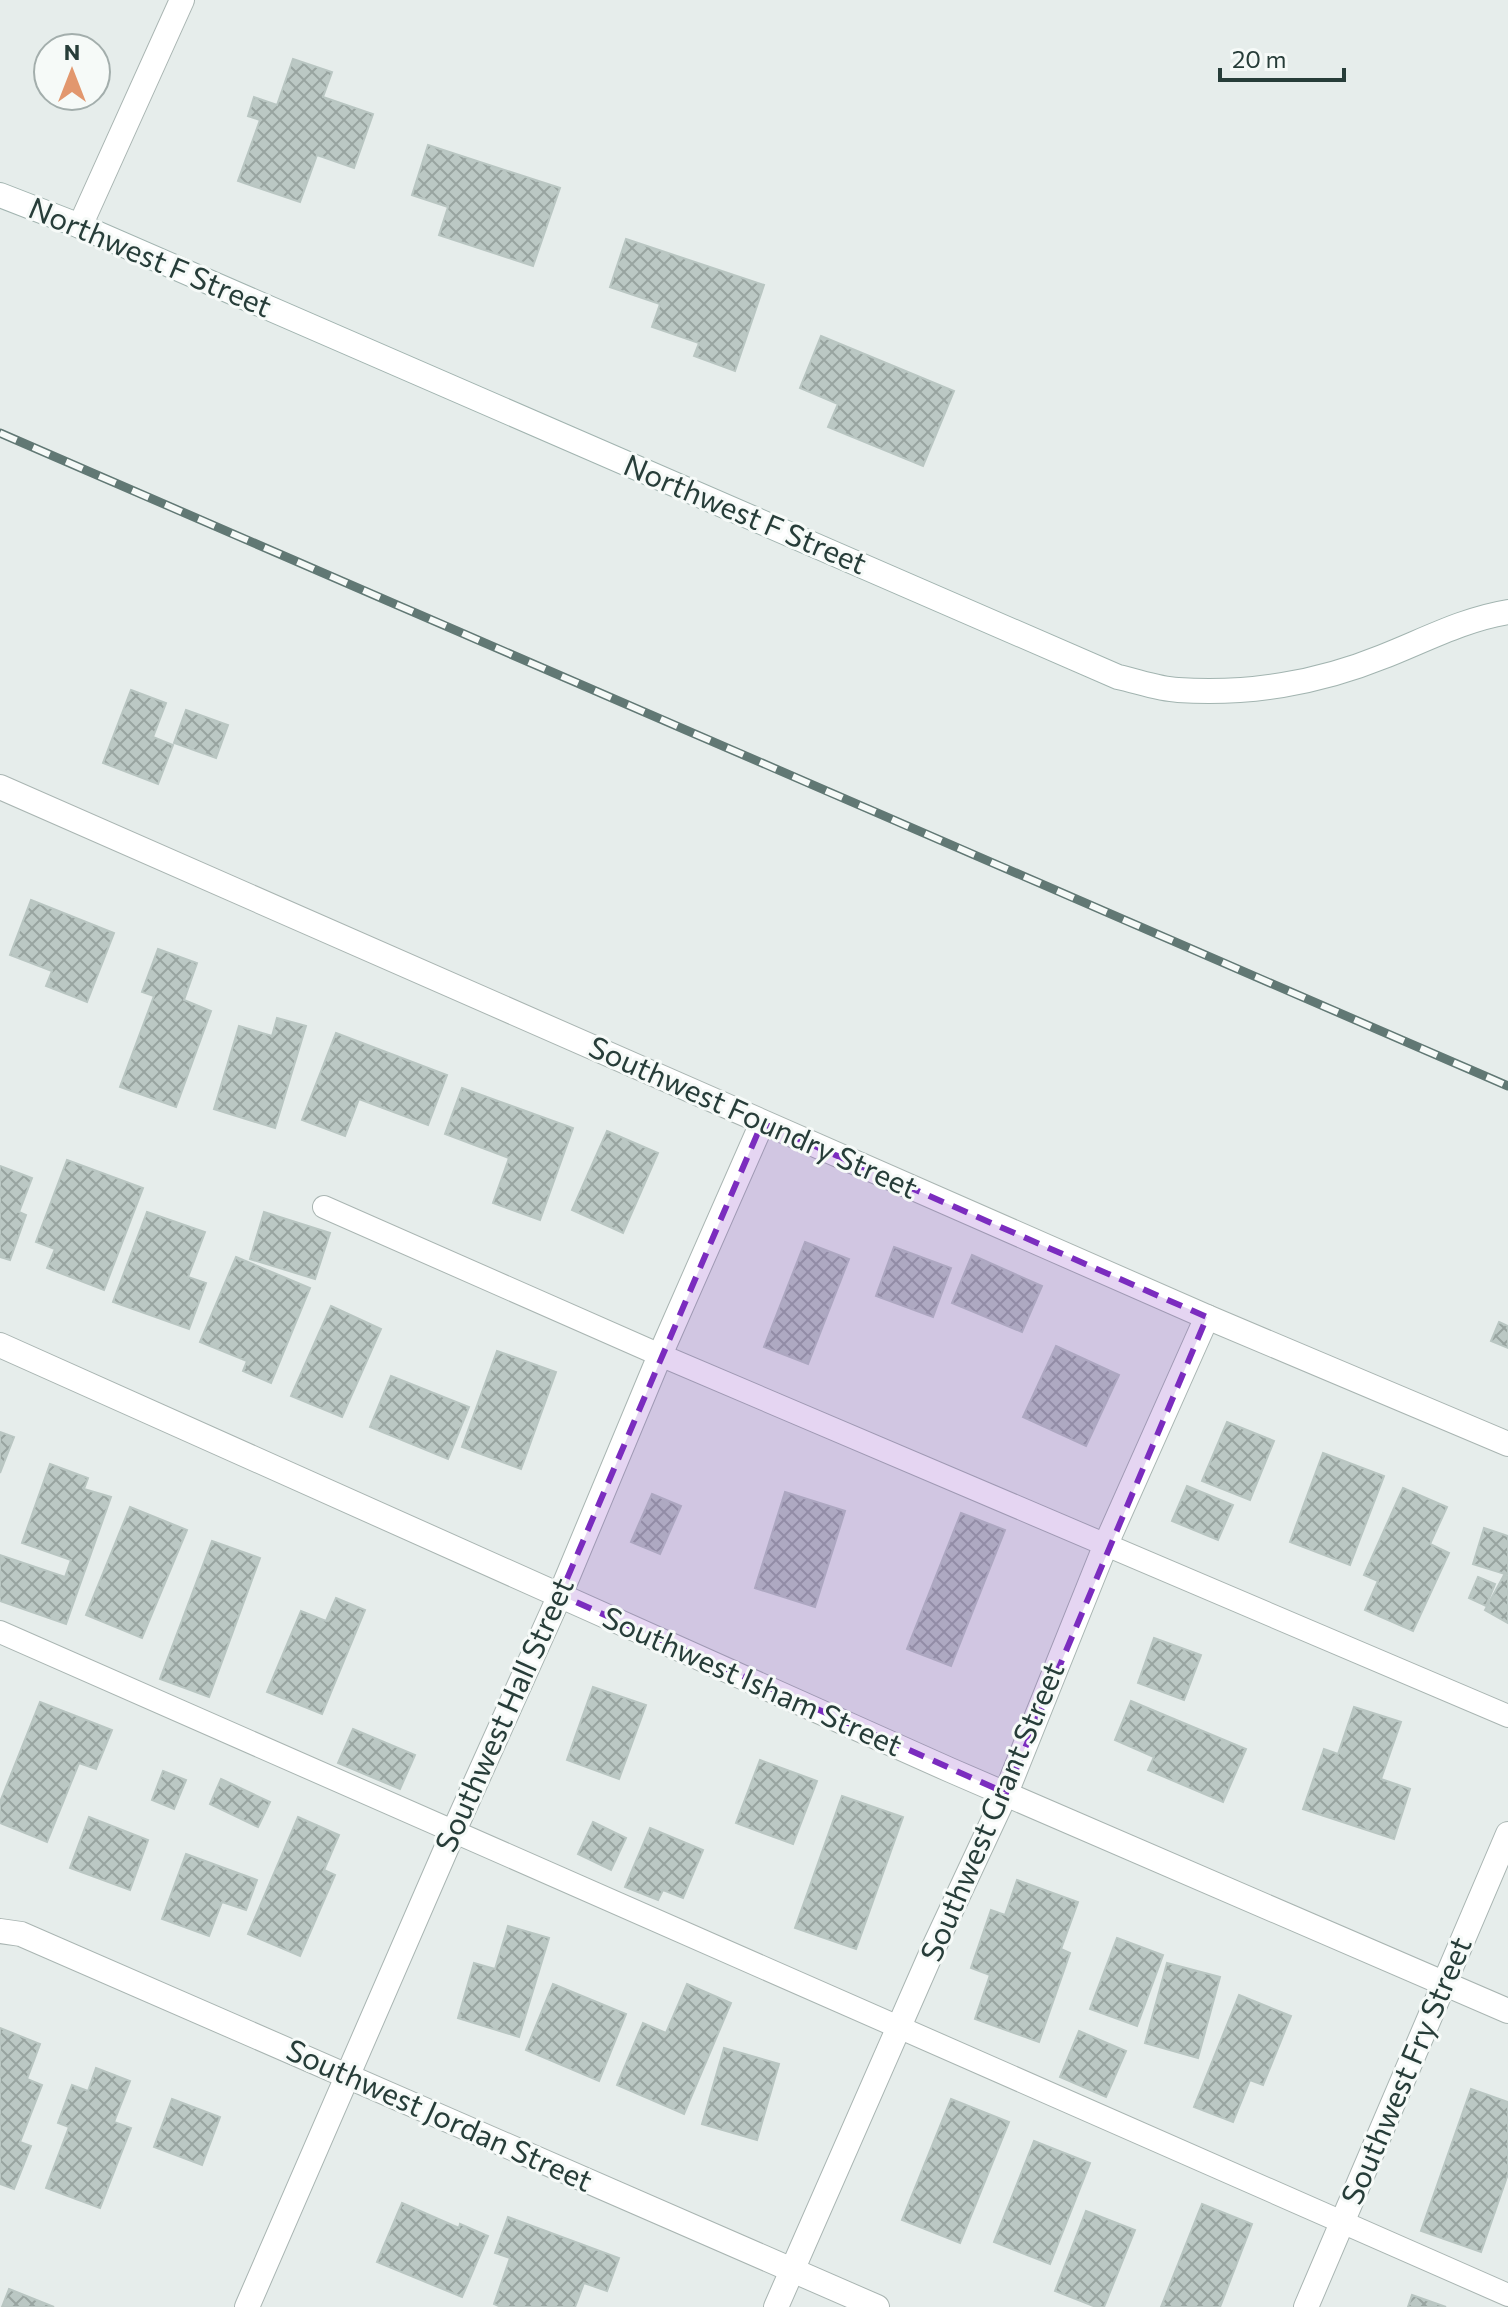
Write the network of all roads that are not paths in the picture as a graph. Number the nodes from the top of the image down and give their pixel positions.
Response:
1 (182, 0) edge
2 (0, 195) edge
3 (80, 226) junction
4 (1508, 612) edge
5 (0, 787) edge
6 (762, 1123) junction
7 (324, 1207) dead end
8 (1207, 1317) junction
9 (0, 1345) edge
10 (660, 1355) junction
11 (1508, 1444) edge
12 (1106, 1544) junction
13 (560, 1595) junction
14 (0, 1632) edge
15 (1508, 1716) edge
16 (1006, 1793) junction
17 (453, 1833) junction
18 (1508, 1834) edge
19 (0, 1931) edge
20 (1443, 1982) junction
21 (1508, 2011) edge
22 (900, 2028) junction
23 (347, 2076) junction
24 (1342, 2223) junction
25 (792, 2271) junction
26 (1508, 2295) edge
27 (247, 2307) edge
28 (776, 2307) edge
29 (877, 2307) edge
30 (1306, 2307) edge

1 - 3 street
2 - 3 street, Northwest F Street
3 - 4 street, Northwest F Street
5 - 6 street, Southwest Foundry Street
6 - 8 street, Southwest Foundry Street
6 - 10 street, Southwest Hall Street
7 - 10 lane
8 - 11 street, Southwest Foundry Street
8 - 12 street, Southwest Grant Street
9 - 13 street, Southwest Isham Street
10 - 12 lane
10 - 13 street, Southwest Hall Street
12 - 15 lane
12 - 16 street, Southwest Grant Street
13 - 16 street, Southwest Isham Street
13 - 17 street, Southwest Hall Street
14 - 17 lane
16 - 20 street, Southwest Isham Street
16 - 22 street, Southwest Grant Street
17 - 22 lane
17 - 23 street, Southwest Hall Street
18 - 20 street, Southwest Fry Street
19 - 23 street, Southwest Jordan Street
20 - 21 street, Southwest Isham Street
20 - 24 street, Southwest Fry Street
22 - 24 lane
22 - 25 street, Southwest Grant Street
23 - 25 street, Southwest Jordan Street
23 - 27 street, Southwest Hall Street
24 - 26 lane
24 - 30 street, Southwest Fry Street
25 - 28 street, Southwest Grant Street
25 - 29 street, Southwest Jordan Street

